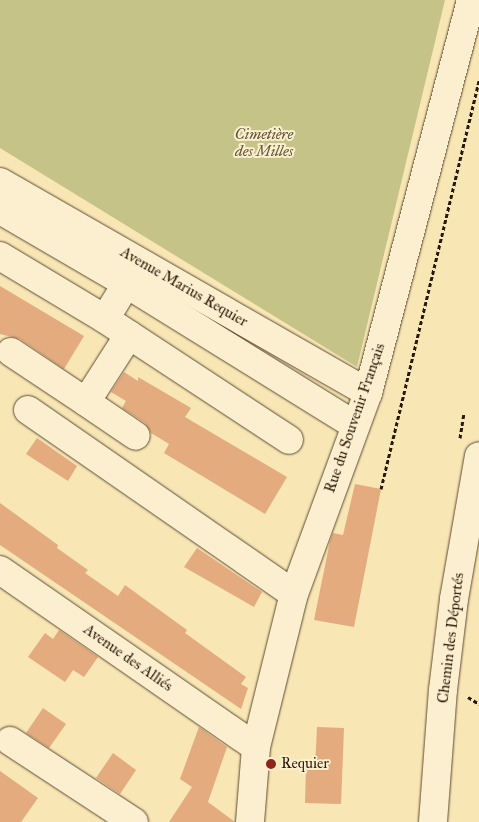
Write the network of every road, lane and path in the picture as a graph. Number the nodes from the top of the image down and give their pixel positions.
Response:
1 (472, 0) edge
2 (479, 80) edge
3 (0, 182) edge
4 (0, 210) edge
5 (0, 256) edge
6 (133, 273) junction
7 (166, 292) junction
8 (105, 319) junction
9 (132, 336) junction
10 (11, 352) dead end
11 (368, 393) junction
12 (86, 402) junction
13 (28, 410) dead end
14 (354, 424) junction
15 (136, 436) dead end
16 (289, 440) dead end
17 (479, 456) edge
18 (381, 489) dead end
19 (0, 570) edge
20 (294, 594) junction
21 (10, 740) dead end
22 (256, 747) junction
23 (134, 822) edge
24 (250, 822) edge
25 (433, 822) edge

1 - 11 street, Rue du Souvenir Français
2 - 18 path
3 - 6 street, Avenue Marius Requier
4 - 6 street, Avenue Marius Requier
5 - 8 street
6 - 7 street, Avenue Marius Requier
6 - 8 street
7 - 9 street
7 - 11 street, Avenue Marius Requier
7 - 14 street, Avenue Marius Requier
8 - 9 street
9 - 12 street
9 - 16 street
10 - 12 street
11 - 14 street, Rue du Souvenir Français
12 - 15 street
13 - 20 street
14 - 20 street, Rue du Souvenir Français
17 - 25 street, Chemin des Déportés
19 - 22 street, Avenue des Alliés
20 - 22 street, Rue du Souvenir Français
21 - 23 street
22 - 24 street, Rue du Souvenir Français

